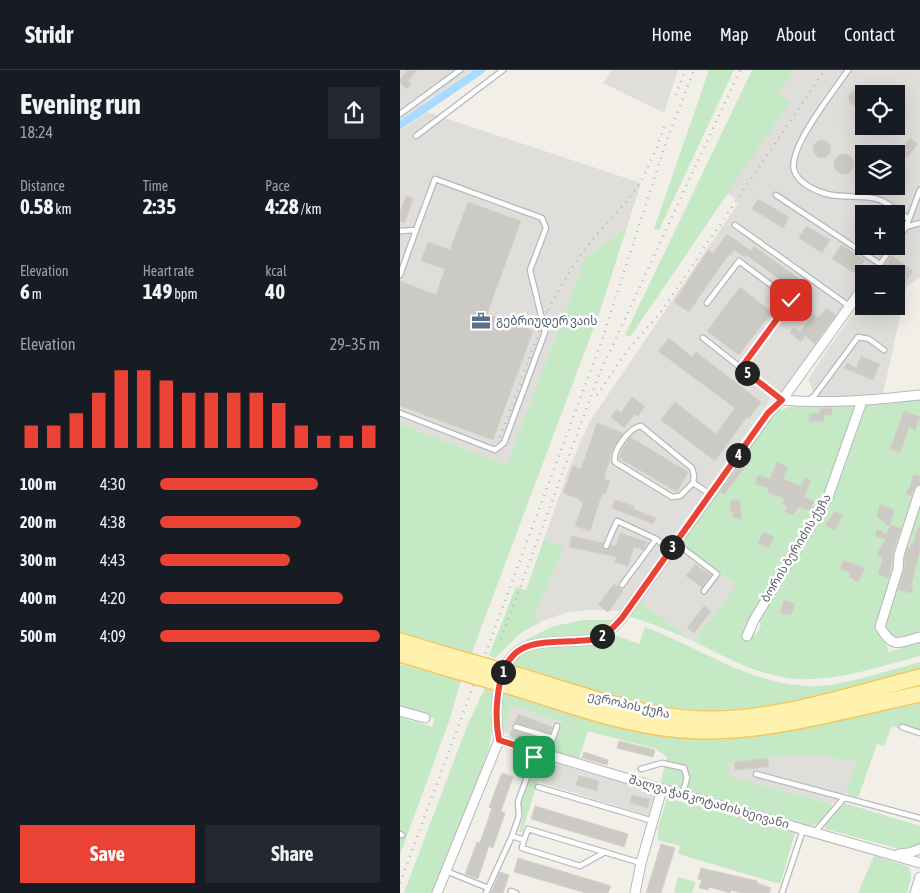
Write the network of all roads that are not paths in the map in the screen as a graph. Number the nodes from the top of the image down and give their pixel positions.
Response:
1 (460, 70) edge
2 (503, 70) edge
3 (848, 70) edge
4 (400, 114) edge
5 (416, 136) dead end
6 (920, 190) edge
7 (776, 195) dead end
8 (909, 219) junction
9 (920, 224) edge
10 (735, 225) dead end
11 (906, 227) joint
12 (416, 230) junction
13 (400, 231) edge
14 (886, 255) edge
15 (880, 264) joint
16 (400, 275) edge
17 (855, 298) edge
18 (707, 303) dead end
19 (849, 306) junction
20 (703, 338) dead end
21 (884, 350) dead end
22 (741, 368) junction
23 (920, 395) edge
24 (782, 400) junction
25 (862, 401) junction
26 (806, 402) junction
27 (400, 413) edge
28 (693, 482) junction
29 (920, 490) edge
30 (710, 494) junction
31 (656, 539) junction
32 (606, 546) dead end
33 (672, 546) junction
34 (622, 585) dead end
35 (704, 591) dead end
36 (746, 636) dead end
37 (920, 637) edge
38 (400, 642) edge
39 (400, 654) edge
40 (451, 663) junction
41 (920, 677) edge
42 (518, 682) junction
43 (920, 694) edge
44 (400, 711) edge
45 (425, 718) dead end
46 (557, 726) dead end
47 (516, 727) dead end
48 (902, 727) dead end
49 (920, 734) edge
50 (553, 738) junction
51 (499, 740) junction
52 (536, 752) junction
53 (547, 755) junction
54 (641, 769) dead end
55 (756, 774) dead end
56 (538, 787) dead end
57 (662, 789) junction
58 (682, 795) junction
59 (844, 798) junction
60 (920, 818) edge
61 (653, 821) junction
62 (803, 828) junction
63 (815, 832) junction
64 (512, 836) junction
65 (524, 840) junction
66 (920, 848) edge
67 (605, 852) junction
68 (894, 855) junction
69 (920, 862) edge
70 (641, 863) junction
71 (446, 871) junction
72 (920, 877) edge
73 (487, 890) edge
74 (437, 893) edge
75 (511, 893) edge
76 (516, 893) edge
77 (635, 893) edge
78 (782, 893) edge
79 (915, 893) edge

1 - 4 lane
2 - 5 lane
3 - 8 lane
6 - 8 lane
7 - 15 lane
8 - 11 lane
9 - 11 lane
10 - 19 lane
12 - 13 lane
12 - 16 lane
12 - 27 lane
14 - 15 lane
17 - 19 street
18 - 22 lane
19 - 24 street
20 - 22 lane
21 - 26 lane
22 - 24 lane
23 - 25 street
24 - 26 street
24 - 30 street
25 - 26 street
25 - 36 street, ბორის ბერიძის ქუჩა
28 - 28 lane
28 - 30 lane
29 - 37 street
30 - 33 street
31 - 32 lane
31 - 33 lane
31 - 34 lane
33 - 35 lane
33 - 51 street
38 - 40 main road, ევროპის ქუჩა
39 - 40 main road, ევროპის ქუჩა
40 - 42 main road, ევროპის ქუჩა, bridge
41 - 42 main road, ევროპის ქუჩა
42 - 43 main road, ევროპის ქუჩა
44 - 45 street
46 - 50 lane
47 - 50 lane
48 - 49 lane
50 - 53 lane
51 - 52 street, შალვა ჭანკოტაძის ხეივანი
51 - 71 street
52 - 53 street, შალვა ჭანკოტაძის ხეივანი
52 - 64 lane
53 - 57 street, შალვა ჭანკოტაძის ხეივანი
54 - 58 lane
55 - 59 lane
56 - 61 lane
57 - 58 street, შალვა ჭანკოტაძის ხეივანი
57 - 61 street
58 - 62 street, შალვა ჭანკოტაძის ხეივანი
59 - 60 lane
59 - 63 lane
61 - 70 street
62 - 63 street, შალვა ჭანკოტაძის ხეივანი
62 - 78 lane
63 - 68 street, შალვა ჭანკოტაძის ხეივანი
64 - 65 lane
64 - 73 lane
65 - 67 lane
65 - 67 lane
66 - 68 street
67 - 70 lane
68 - 69 street, შალვა ჭანკოტაძის ხეივანი
70 - 77 street
71 - 73 lane
71 - 74 street
72 - 79 street
75 - 76 lane

